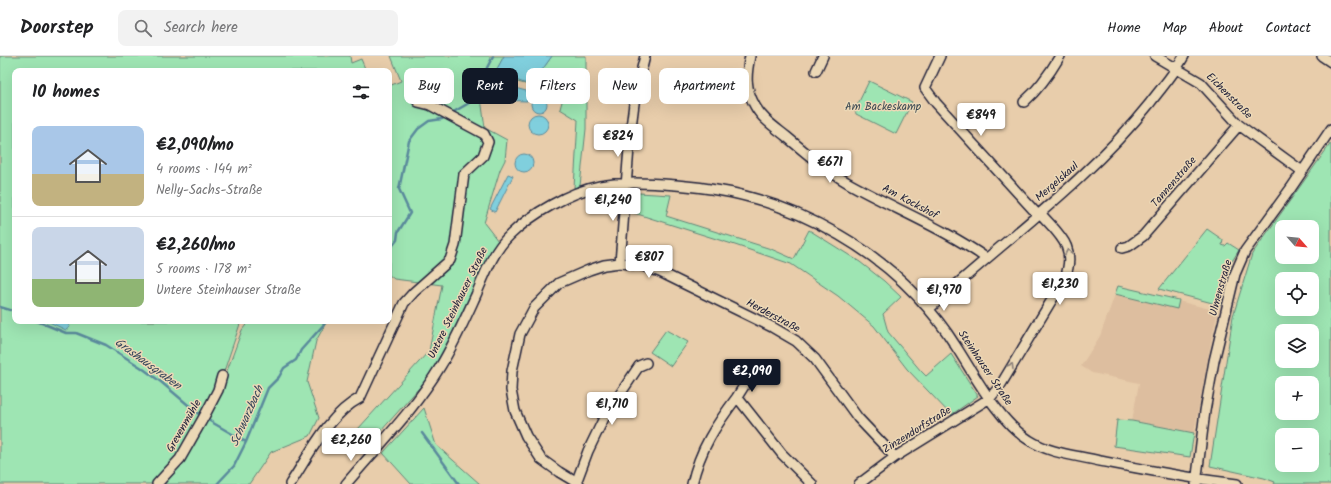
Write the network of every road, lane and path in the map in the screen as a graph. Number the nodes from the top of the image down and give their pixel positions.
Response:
1 (645, 56) edge
2 (750, 56) edge
3 (823, 56) edge
4 (940, 56) edge
5 (1060, 56) edge
6 (1155, 56) edge
7 (1184, 56) edge
8 (1322, 56) edge
9 (1331, 62) edge
10 (1177, 68) junction
11 (816, 71) dead end
12 (1024, 102) dead end
13 (426, 104) edge
14 (1239, 125) junction
15 (1331, 128) edge
16 (1302, 171) junction
17 (627, 182) junction
18 (1039, 214) junction
19 (1122, 248) dead end
20 (986, 258) junction
21 (620, 263) junction
22 (929, 309) junction
23 (646, 363) dead end
24 (222, 376) dead end
25 (749, 378) dead end
26 (737, 397) junction
27 (990, 398) junction
28 (895, 457) junction
29 (1196, 482) edge
30 (577, 483) edge
31 (157, 484) edge
32 (290, 484) edge
33 (346, 484) edge
34 (692, 484) edge
35 (812, 484) edge
36 (859, 484) edge
37 (1237, 484) edge

1 - 17 street
2 - 20 street, Am Kockshof
3 - 11 street
4 - 18 street
5 - 12 street
6 - 10 street, Eichenstraße
7 - 10 street, Mergelskaul
8 - 9 street
10 - 14 street, Eichenstraße
10 - 18 street, Mergelskaul
13 - 32 street
14 - 16 street, Eichenstraße
14 - 19 street, Tannenstraße
15 - 16 street, Ulmenstraße
16 - 29 street, Ulmenstraße
17 - 21 street
17 - 22 street, Steinhauser Straße
17 - 33 street, Untere Steinhauser Straße
18 - 20 street, Mergelskaul
27 -> 18 street
20 - 22 street, Mergelskaul
21 - 28 street, Herderstraße
21 - 30 street, Herderstraße
22 - 27 street, Steinhauser Straße
23 - 30 street
24 - 31 street, Grevenmühle
25 - 26 street
26 - 34 street
26 - 35 street
27 - 28 street, Zinzendorfstraße
27 - 29 street, Steinhauser Straße
28 - 36 street, Zinzendorfstraße
29 - 37 street, Steinhauser Straße

